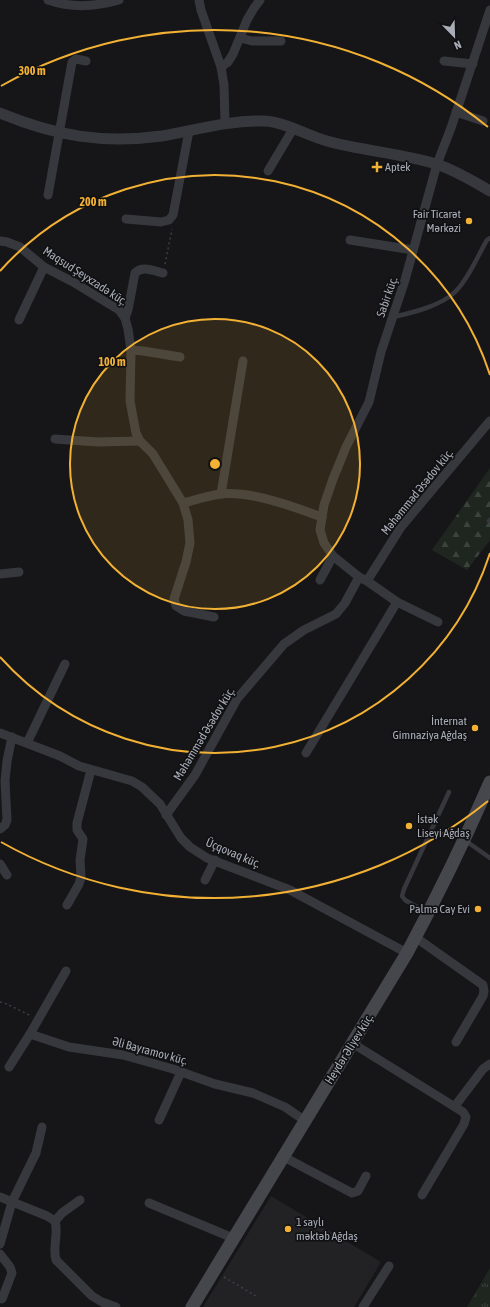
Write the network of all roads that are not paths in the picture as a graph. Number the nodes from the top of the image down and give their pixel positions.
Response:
1 (48, 0) edge
2 (118, 0) edge
3 (199, 0) edge
4 (260, 0) edge
5 (490, 10) edge
6 (240, 38) junction
7 (281, 41) dead end
8 (86, 61) dead end
9 (444, 61) dead end
10 (473, 64) junction
11 (221, 67) junction
12 (456, 112) junction
13 (0, 114) edge
14 (483, 121) dead end
15 (225, 123) junction
16 (293, 129) junction
17 (188, 131) junction
18 (59, 133) junction
19 (437, 164) junction
20 (268, 171) dead end
21 (490, 190) edge
22 (48, 195) dead end
23 (126, 219) dead end
24 (490, 238) edge
25 (350, 240) dead end
26 (0, 241) edge
27 (413, 250) junction
28 (44, 267) junction
29 (163, 273) road end
30 (393, 317) junction
31 (125, 318) junction
32 (18, 320) dead end
33 (130, 350) junction
34 (180, 357) dead end
35 (243, 361) dead end
36 (490, 421) edge
37 (55, 439) dead end
38 (140, 441) junction
39 (221, 494) junction
40 (183, 503) junction
41 (322, 517) junction
42 (333, 556) junction
43 (19, 572) dead end
44 (0, 574) edge
45 (363, 579) junction
46 (320, 580) dead end
47 (396, 602) junction
48 (214, 617) dead end
49 (438, 622) dead end
50 (65, 664) dead end
51 (0, 733) edge
52 (12, 737) junction
53 (27, 743) junction
54 (306, 753) dead end
55 (91, 770) junction
56 (490, 782) edge
57 (449, 792) dead end
58 (487, 797) edge
59 (166, 815) junction
60 (0, 829) edge
61 (464, 840) junction
62 (490, 858) edge
63 (215, 860) junction
64 (0, 864) edge
65 (7, 876) dead end
66 (205, 880) dead end
67 (67, 905) dead end
68 (428, 914) junction
69 (416, 937) junction
70 (406, 953) junction
71 (66, 972) dead end
72 (30, 1034) junction
73 (456, 1042) dead end
74 (352, 1043) junction
75 (490, 1064) edge
76 (9, 1067) dead end
77 (181, 1072) junction
78 (455, 1106) junction
79 (159, 1120) dead end
80 (304, 1120) junction
81 (42, 1127) dead end
82 (282, 1156) junction
83 (366, 1176) dead end
84 (422, 1195) dead end
85 (0, 1197) edge
86 (80, 1200) dead end
87 (12, 1202) junction
88 (149, 1203) dead end
89 (55, 1221) junction
90 (233, 1238) junction
91 (0, 1244) edge
92 (0, 1254) edge
93 (389, 1266) dead end
94 (2, 1299) dead end
95 (116, 1307) edge
96 (192, 1307) edge
97 (363, 1307) edge

1 - 2 street
3 - 11 street
4 - 6 street
5 - 10 street, Sabir küç.
6 - 7 street
6 - 11 street
8 - 18 street
9 - 10 street
10 - 12 street, Sabir küç.
11 - 15 street
12 - 14 street
12 - 19 street, Sabir küç.
13 - 18 street
15 - 16 street
15 - 17 street
16 - 19 street
16 - 20 street
17 - 18 street
17 - 23 street
18 - 22 street
19 - 21 street
19 - 27 street, Sabir küç.
24 - 30 lane
25 - 27 street
26 - 28 street, Maqsud Şeyxzadə küç.
27 - 30 street, Sabir küç.
28 - 31 street, Maqsud Şeyxzadə küç.
28 - 32 street
29 - 31 street
30 - 41 street, Sabir küç.
31 - 33 street, Maqsud Şeyxzadə küç.
33 - 34 street
33 - 38 street, Maqsud Şeyxzadə küç.
35 - 39 street
36 - 45 street, Məhəmməd Əsədov küç.
37 - 38 street
38 - 40 street, Maqsud Şeyxzadə küç.
39 - 40 street
39 - 41 street
40 - 48 street, Maqsud Şeyxzadə küç.
41 - 42 street, Sabir küç.
42 - 45 street, Sabir küç.
42 - 46 street
43 - 44 street
45 - 47 street
45 - 59 street, Məhəmməd Əsədov küç.
47 - 49 street
47 - 54 street
50 - 53 street
51 - 52 street, Üçqovaq küç.
52 - 53 street, Üçqovaq küç.
52 - 60 street
53 - 55 street, Üçqovaq küç.
55 - 59 street, Üçqovaq küç.
55 - 67 street
56 - 58 main road, Heydər Əliyev küç.
57 - 68 lane
58 - 61 main road, Heydər Əliyev küç.
59 - 63 street, Üçqovaq küç.
61 - 62 lane
61 - 68 main road, Heydər Əliyev küç.
63 - 66 street
63 - 70 street, Üçqovaq küç.
64 - 65 street
68 - 69 main road, Heydər Əliyev küç.
69 - 70 main road, Heydər Əliyev küç.
69 - 73 street
70 - 74 main road, Heydər Əliyev küç.
71 - 72 street
72 - 76 street
72 - 77 street, Əli Bayramov küç.
74 - 78 street
74 - 80 main road, Heydər Əliyev küç.
75 - 78 street
77 - 79 street
77 - 80 street, Əli Bayramov küç.
78 - 84 street
80 - 82 main road, Heydər Əliyev küç.
81 - 87 street
82 - 83 street
82 - 90 main road, Heydər Əliyev küç.
85 - 87 street
86 - 89 street
87 - 89 street
87 - 91 street
88 - 90 street
89 - 95 street
90 - 96 main road, Heydər Əliyev küç.
92 - 94 street
93 - 97 street

